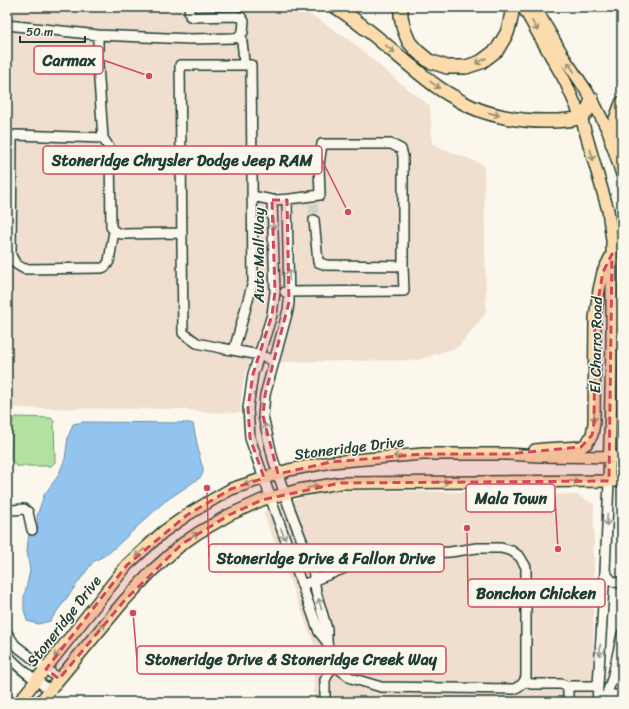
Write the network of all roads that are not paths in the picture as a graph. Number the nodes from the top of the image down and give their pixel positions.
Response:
1 (189, 7) edge
2 (336, 7) edge
3 (401, 7) edge
4 (512, 7) edge
5 (523, 7) edge
6 (535, 7) edge
7 (7, 25) edge
8 (98, 35) junction
9 (241, 35) junction
10 (244, 65) junction
11 (592, 100) junction
12 (622, 103) edge
13 (581, 117) junction
14 (103, 138) junction
15 (612, 143) junction
16 (622, 175) edge
17 (252, 196) junction
18 (272, 200) junction
19 (287, 200) junction
20 (314, 220) tunnel mouth
21 (114, 231) junction
22 (182, 233) junction
23 (612, 254) junction
24 (403, 266) junction
25 (275, 292) junction
26 (289, 292) junction
27 (234, 350) junction
28 (260, 355) junction
29 (274, 361) junction
30 (508, 454) junction
31 (609, 457) junction
32 (622, 457) edge
33 (278, 474) junction
34 (264, 478) junction
35 (609, 481) junction
36 (622, 481) edge
37 (284, 494) junction
38 (270, 498) junction
39 (12, 510) dead end
40 (32, 530) dead end
41 (605, 571) junction
42 (314, 580) junction
43 (622, 583) edge
44 (302, 585) junction
45 (7, 633) edge
46 (622, 634) edge
47 (327, 642) junction
48 (7, 654) edge
49 (334, 663) junction
50 (46, 669) junction
51 (36, 680) junction
52 (59, 680) junction
53 (524, 681) junction
54 (566, 686) junction
55 (598, 686) junction
56 (50, 690) junction
57 (622, 695) edge
58 (605, 699) edge
59 (19, 702) edge
60 (40, 702) edge
61 (325, 702) edge
62 (568, 702) edge
63 (597, 702) edge

1 - 9 street
2 -> 13 highway
4 -> 3 highway
5 -> 13 main road, El Charro Road
11 -> 6 main road
7 - 8 street
8 - 9 street
8 - 14 street
9 - 10 street
10 - 17 street
10 - 22 street
11 - 13 highway
11 - 15 main road
12 - 15 highway
13 -> 23 main road, El Charro Road
14 - 21 street
14 - 21 street
15 - 16 main road
17 - 18 street
17 - 27 street
18 - 19 street, Auto Mall Way
18 -> 25 street, Auto Mall Way
19 - 24 street
26 -> 19 street, Auto Mall Way
20 - 24 street
21 - 22 street
22 - 27 street
23 -> 30 main road
23 - 31 main road, El Charro Road
24 - 26 street
25 - 26 street
25 - 28 street, Auto Mall Way
26 - 29 street, Auto Mall Way
27 - 28 street
28 - 29 street
28 - 34 street, Auto Mall Way
33 -> 29 street, Auto Mall Way
30 - 31 main road, Stoneridge Drive
30 -> 33 main road, Stoneridge Drive
31 - 32 main road, Stoneridge Drive
31 - 35 main road, El Charro Road
33 - 34 main road, Stoneridge Drive
33 - 37 street, Auto Mall Way
34 - 38 street, Auto Mall Way
34 -> 50 main road, Stoneridge Drive
35 - 36 main road
37 -> 35 main road
35 -> 41 street, El Charro Road
37 - 38 main road
37 - 42 street, Auto Mall Way
38 -> 44 street, Auto Mall Way
52 -> 38 main road
39 - 40 street
41 - 43 street
41 -> 55 street, El Charro Road
42 - 44 street
47 -> 42 street, Auto Mall Way
42 - 53 street
44 - 47 street, Auto Mall Way
45 - 50 street
46 - 58 street
47 - 49 street
48 - 51 street
49 - 53 street
49 - 61 street
50 - 51 main road, Stoneridge Drive
50 - 52 street
51 - 56 street
51 - 59 main road, Stoneridge Drive
52 - 56 main road
53 - 54 street
54 - 55 street
54 - 62 street
55 - 63 street, El Charro Road
56 - 60 main road
57 - 58 street

